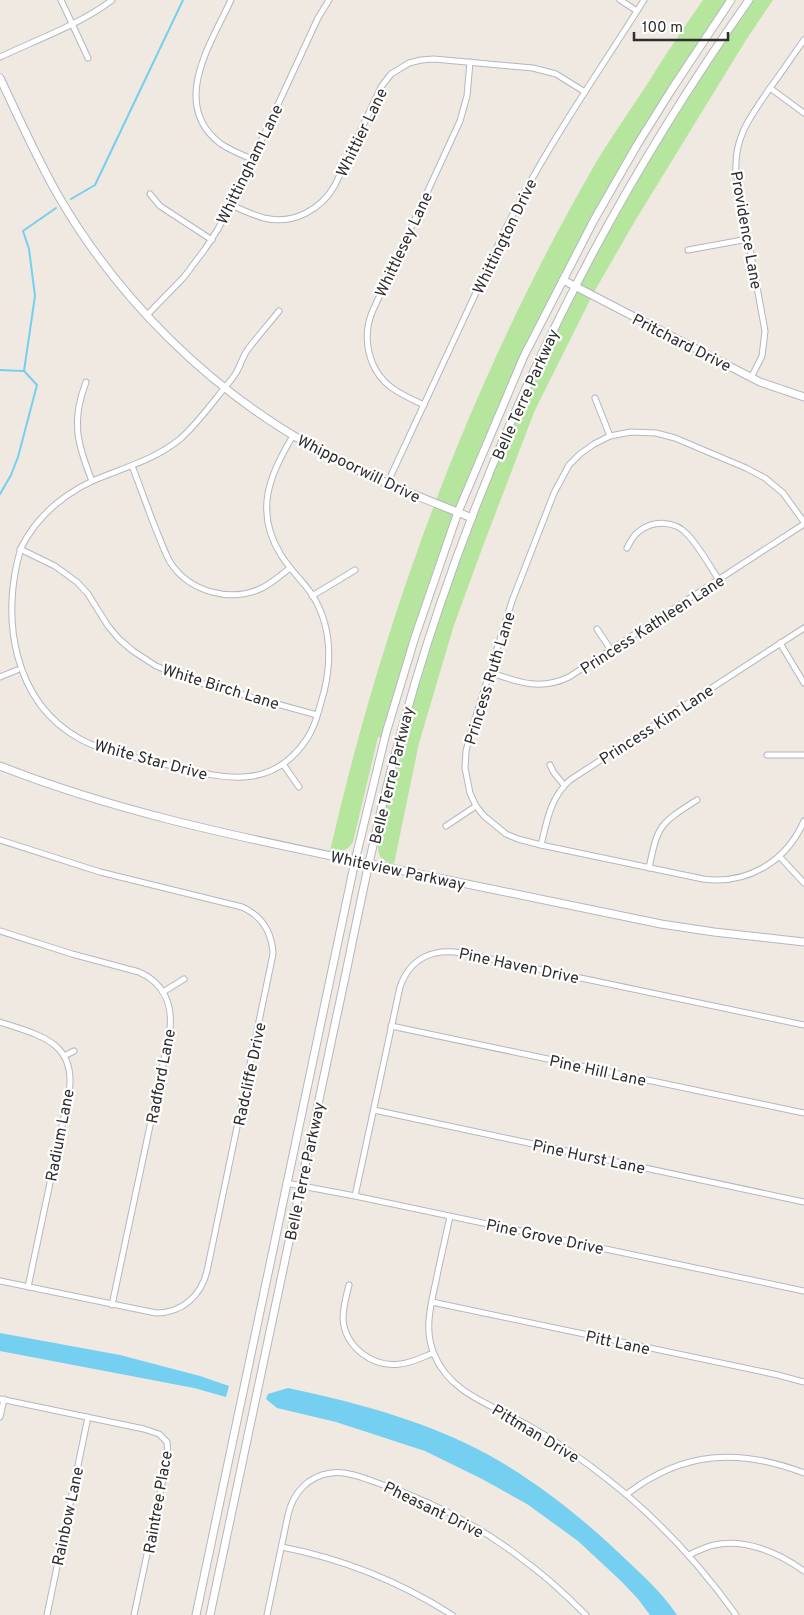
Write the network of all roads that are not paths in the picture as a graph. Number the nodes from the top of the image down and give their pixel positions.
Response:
1 (61, 0) edge
2 (112, 0) edge
3 (231, 0) edge
4 (329, 0) edge
5 (620, 0) edge
6 (644, 0) edge
7 (731, 0) edge
8 (749, 0) edge
9 (637, 11) junction
10 (72, 23) junction
11 (804, 40) edge
12 (0, 57) edge
13 (88, 58) dead end
14 (470, 62) junction
15 (0, 78) edge
16 (770, 88) junction
17 (585, 92) junction
18 (804, 113) edge
19 (252, 159) junction
20 (150, 194) dead end
21 (231, 205) junction
22 (748, 239) junction
23 (212, 240) junction
24 (688, 250) dead end
25 (563, 280) junction
26 (575, 287) junction
27 (279, 311) dead end
28 (147, 315) junction
29 (751, 378) junction
30 (86, 382) dead end
31 (225, 387) junction
32 (804, 397) edge
33 (595, 398) dead end
34 (424, 405) junction
35 (292, 436) junction
36 (610, 436) junction
37 (132, 466) junction
38 (92, 481) junction
39 (387, 484) junction
40 (458, 512) junction
41 (472, 518) junction
42 (804, 523) edge
43 (626, 548) dead end
44 (20, 549) junction
45 (290, 568) junction
46 (355, 570) dead end
47 (719, 580) junction
48 (312, 596) junction
49 (804, 628) edge
50 (596, 629) dead end
51 (780, 643) junction
52 (611, 650) junction
53 (17, 670) junction
54 (489, 672) junction
55 (0, 678) edge
56 (804, 684) edge
57 (317, 715) junction
58 (767, 754) dead end
59 (804, 755) edge
60 (283, 764) junction
61 (550, 765) dead end
62 (0, 766) edge
63 (564, 786) junction
64 (298, 787) dead end
65 (697, 800) dead end
66 (476, 806) junction
67 (804, 821) edge
68 (446, 826) dead end
69 (0, 840) edge
70 (541, 846) junction
71 (780, 856) junction
72 (355, 861) junction
73 (369, 864) junction
74 (649, 868) junction
75 (804, 883) edge
76 (0, 931) edge
77 (804, 942) edge
78 (184, 979) dead end
79 (163, 992) junction
80 (0, 1022) edge
81 (804, 1025) edge
82 (392, 1026) junction
83 (74, 1051) dead end
84 (64, 1056) junction
85 (374, 1110) junction
86 (804, 1113) edge
87 (286, 1184) junction
88 (300, 1186) junction
89 (356, 1196) junction
90 (804, 1202) edge
91 (450, 1216) junction
92 (0, 1281) edge
93 (349, 1285) dead end
94 (28, 1287) junction
95 (804, 1290) edge
96 (432, 1302) junction
97 (112, 1305) junction
98 (433, 1353) junction
99 (804, 1382) edge
100 (2, 1399) edge
101 (0, 1417) edge
102 (88, 1417) junction
103 (804, 1473) edge
104 (627, 1494) junction
105 (282, 1547) junction
106 (689, 1555) junction
107 (804, 1571) edge
108 (47, 1615) edge
109 (134, 1615) edge
110 (196, 1615) edge
111 (210, 1615) edge
112 (267, 1615) edge
113 (452, 1615) edge
114 (586, 1615) edge
115 (736, 1615) edge

1 - 10 street
2 - 10 street
3 - 19 street
4 - 19 street, Whittingham Lane
5 - 9 street
6 - 9 street, Whittington Drive
7 - 25 main road, Belle Terre Parkway
8 - 26 main road, Belle Terre Parkway
9 - 17 street, Whittington Drive
10 - 12 street
10 - 13 street
11 - 16 street, Providence Lane
14 - 17 street, Whittier Lane
14 - 21 street, Whittier Lane
14 - 34 street, Whittlesey Lane
15 - 28 main road, Whippoorwill Drive
16 - 18 street
16 - 22 street, Providence Lane
17 - 34 street, Whittington Drive
19 - 21 street, Whittingham Lane
20 - 23 street
21 - 23 street, Whittingham Lane
22 - 24 street
22 - 29 street, Providence Lane
23 - 28 street, Whittingham Lane
25 - 26 main road, Pritchard Drive
25 - 40 main road, Belle Terre Parkway
26 - 29 main road, Pritchard Drive
26 - 41 main road, Belle Terre Parkway
27 - 31 street, White Star Drive
28 - 31 main road, Whippoorwill Drive
29 - 32 main road, Pritchard Drive
30 - 38 street
31 - 35 main road, Whippoorwill Drive
31 - 37 street, White Star Drive
33 - 36 street
34 - 39 street, Whittington Drive
35 - 39 main road, Whippoorwill Drive
35 - 45 street, White Star Drive
36 - 42 street, Princess Ruth Lane
36 - 54 street, Princess Ruth Lane
37 - 38 street, White Star Drive
37 - 45 street
38 - 44 street, White Star Drive
39 - 40 main road, Whippoorwill Drive
40 - 41 main road, Whippoorwill Drive
40 - 72 main road, Belle Terre Parkway
41 - 73 main road, Belle Terre Parkway
42 - 47 street, Princess Kathleen Lane
43 - 47 street
44 - 53 street, White Star Drive
44 - 57 street, White Birch Lane
45 - 48 street, White Star Drive
46 - 48 street
47 - 52 street, Princess Kathleen Lane
48 - 57 street, White Star Drive
49 - 51 street, Princess Kim Lane
50 - 52 street
51 - 56 street
51 - 63 street, Princess Kim Lane
52 - 54 street, Princess Kathleen Lane
53 - 55 street
53 - 60 street, White Star Drive
54 - 66 street, Princess Ruth Lane
57 - 60 street, White Star Drive
58 - 59 street
60 - 64 street
61 - 63 street
62 - 72 main road, Whiteview Parkway
63 - 70 street, Princess Kim Lane
65 - 74 street
66 - 68 street
66 - 70 street, Princess Ruth Lane
67 - 71 street, Princess Ruth Lane
69 - 97 street, Radcliffe Drive
70 - 74 street, Princess Ruth Lane
71 - 74 street, Princess Ruth Lane
71 - 75 street
72 - 73 main road, Whiteview Parkway
72 - 87 main road, Belle Terre Parkway
73 - 77 main road, Whiteview Parkway
73 - 88 main road, Belle Terre Parkway
76 - 79 street, Radford Lane
78 - 79 street
79 - 97 street, Radford Lane
80 - 84 street
81 - 82 street, Pine Haven Drive
82 - 85 street, Pine Haven Drive
82 - 86 street, Pine Hill Lane
83 - 84 street
84 - 94 street, Radium Lane
85 - 89 street, Pine Haven Drive
85 - 90 street, Pine Hurst Lane
87 - 88 street, Pine Grove Drive
87 - 110 main road, Belle Terre Parkway
88 - 89 street, Pine Grove Drive
88 - 111 main road, Belle Terre Parkway
89 - 91 street, Pine Grove Drive
91 - 95 street, Pine Grove Drive
91 - 96 street, Pittman Drive
92 - 94 street, Radcliffe Drive
93 - 98 street
94 - 97 street, Radcliffe Drive
96 - 98 street, Pittman Drive
96 - 99 street, Pitt Lane
98 - 104 street, Pittman Drive
100 - 101 street
100 - 102 street, Raintree Place
102 - 108 street, Rainbow Lane
102 - 109 street, Raintree Place
103 - 104 street
104 - 106 street, Pittman Drive
105 - 112 street, Pheasant Drive
105 - 113 street
105 - 114 street, Pheasant Drive
106 - 107 street
106 - 115 street, Pittman Drive

